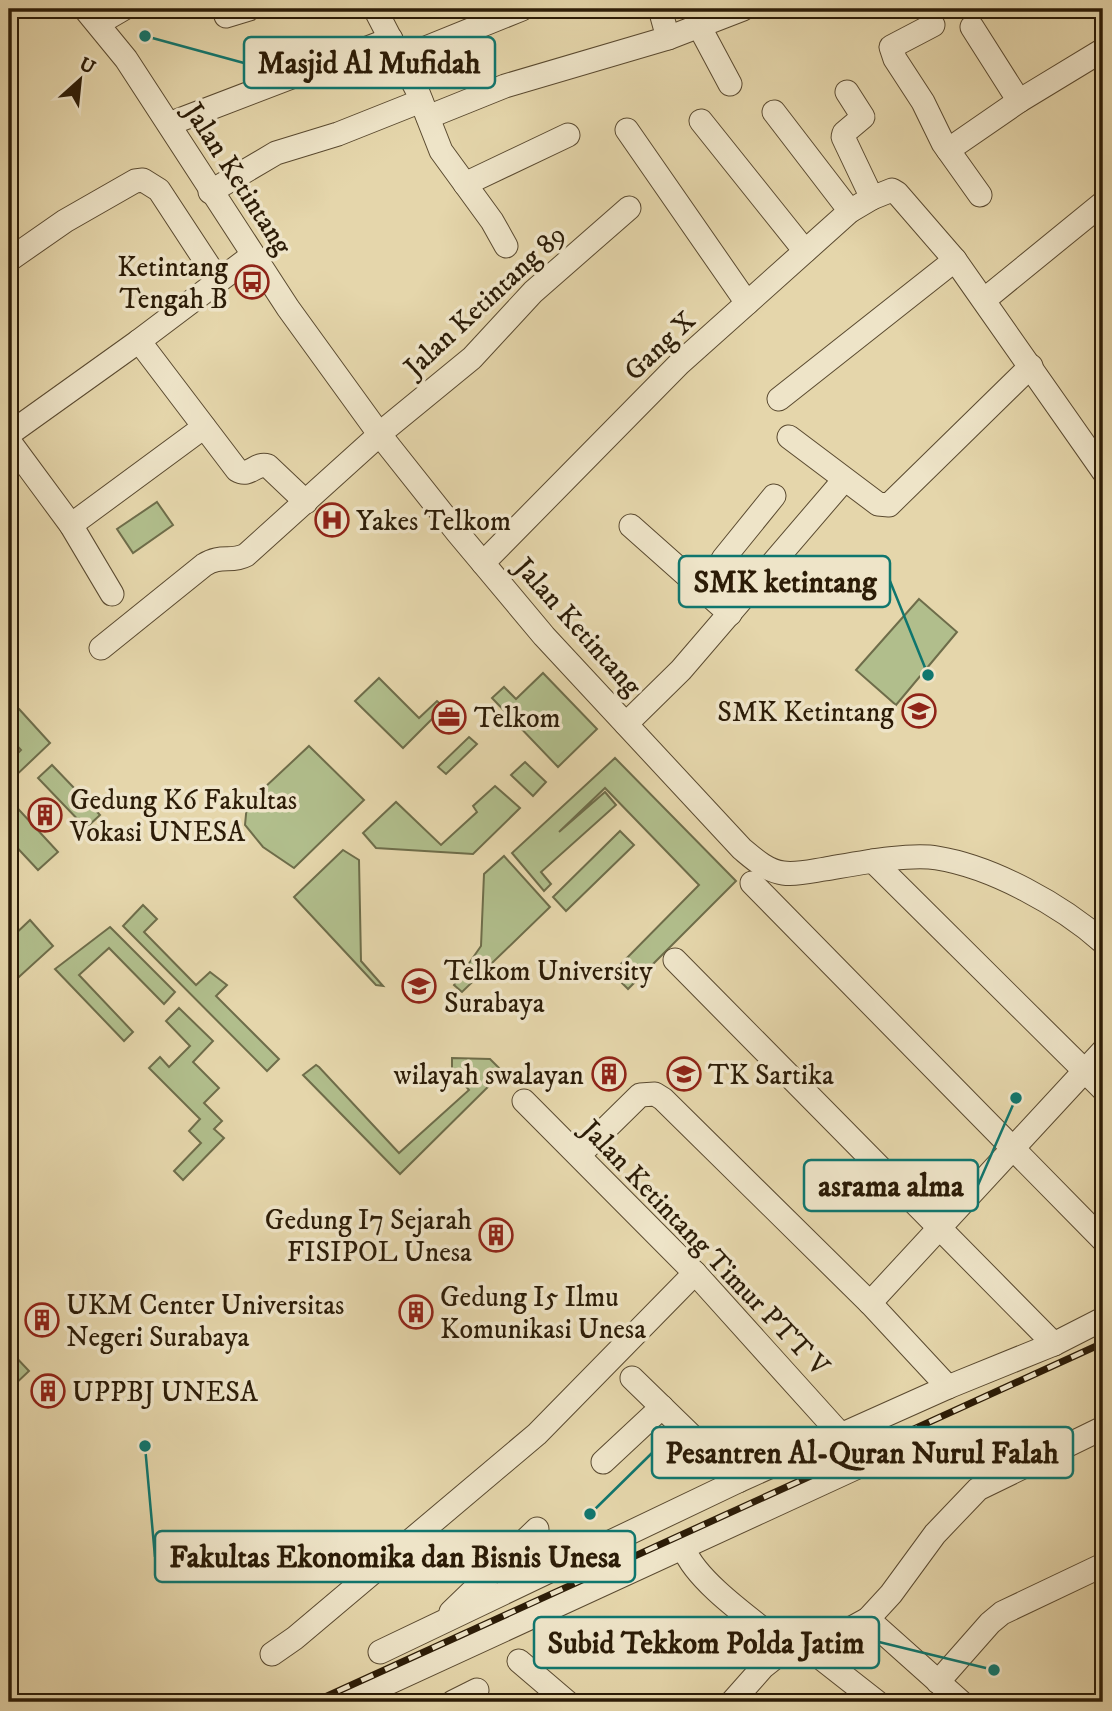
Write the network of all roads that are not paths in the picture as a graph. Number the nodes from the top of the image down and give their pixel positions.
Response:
1 (124, 9) edge
2 (249, 9) edge
3 (375, 9) edge
4 (522, 9) edge
5 (660, 9) edge
6 (743, 9) edge
7 (92, 16) edge
8 (226, 16) dead end
9 (699, 26) junction
10 (933, 26) dead end
11 (972, 27) dead end
12 (668, 38) junction
13 (396, 49) junction
14 (1103, 50) edge
15 (730, 84) dead end
16 (847, 92) dead end
17 (1019, 101) junction
18 (424, 109) junction
19 (774, 112) dead end
20 (701, 121) dead end
21 (169, 124) junction
22 (627, 130) dead end
23 (568, 135) dead end
24 (948, 149) junction
25 (465, 184) junction
26 (210, 192) junction
27 (882, 194) junction
28 (980, 195) dead end
29 (1103, 203) edge
30 (629, 208) dead end
31 (850, 211) junction
32 (506, 246) dead end
33 (805, 251) junction
34 (253, 255) junction
35 (9, 260) edge
36 (955, 260) junction
37 (218, 281) junction
38 (984, 300) junction
39 (747, 303) junction
40 (139, 341) junction
41 (1031, 366) junction
42 (779, 399) dead end
43 (204, 428) junction
44 (9, 434) edge
45 (380, 435) junction
46 (789, 437) dead end
47 (9, 441) edge
48 (1103, 471) edge
49 (844, 480) junction
50 (774, 496) dead end
51 (306, 502) junction
52 (71, 525) junction
53 (631, 526) dead end
54 (483, 563) junction
55 (112, 594) dead end
56 (745, 595) junction
57 (730, 614) junction
58 (101, 648) dead end
59 (626, 723) junction
60 (873, 861) junction
61 (752, 883) dead end
62 (1103, 942) edge
63 (675, 960) dead end
64 (1103, 1051) edge
65 (1085, 1071) junction
66 (1103, 1090) edge
67 (524, 1101) dead end
68 (1013, 1149) junction
69 (579, 1156) junction
70 (940, 1227) junction
71 (1103, 1240) edge
72 (695, 1273) junction
73 (870, 1303) junction
74 (1103, 1319) edge
75 (1054, 1343) junction
76 (632, 1378) dead end
77 (948, 1387) junction
78 (662, 1406) junction
79 (1103, 1428) edge
80 (842, 1436) junction
81 (603, 1462) dead end
82 (862, 1465) dead end
83 (738, 1482) junction
84 (537, 1529) dead end
85 (684, 1549) junction
86 (1098, 1574) edge
87 (868, 1619) junction
88 (436, 1626) junction
89 (795, 1646) junction
90 (380, 1651) dead end
91 (272, 1654) dead end
92 (519, 1661) dead end
93 (938, 1682) junction
94 (477, 1690) dead end
95 (347, 1702) edge
96 (453, 1702) edge
97 (567, 1702) edge
98 (732, 1702) edge
99 (877, 1702) edge
100 (961, 1702) edge

1 - 7 street
2 - 8 street
3 - 13 street
4 - 13 street
5 - 12 street
6 - 9 street
7 - 21 street, Jalan Ketintang
9 - 12 street
9 - 15 street
10 - 24 street
11 - 17 street
12 - 18 street
13 - 18 street
13 - 21 street
14 - 17 street
16 - 27 street
17 - 24 street
18 - 25 street
18 - 26 street
19 - 31 street
20 - 33 street
21 - 26 street, Jalan Ketintang
22 - 39 street
23 - 25 street
24 - 28 street
25 - 32 street
26 - 34 street, Jalan Ketintang
27 - 31 street, Gang X
27 - 36 street
29 - 38 street
30 - 45 street, Jalan Ketintang 89
31 - 33 street, Gang X
33 - 39 street, Gang X
34 - 37 street
34 - 45 street, Jalan Ketintang
35 - 37 street
36 - 38 street
36 - 42 street
37 - 40 street
38 - 41 street
39 - 54 street, Gang X
40 - 43 street
40 - 44 street
41 - 48 street
41 - 49 street
43 - 51 street
43 - 52 street
45 - 51 street, Jalan Ketintang 89
45 - 54 street, Jalan Ketintang
46 - 49 street
47 - 52 street
49 - 56 street
50 - 56 street
51 - 58 street, Jalan Ketintang 89
52 - 55 street
53 - 57 street
54 - 59 street, Jalan Ketintang
56 - 57 street
57 - 59 street
59 - 60 street, Jalan Ketintang
60 - 62 street, Jalan Ketintang
60 - 65 street
61 - 68 street
63 - 70 street
64 - 65 street
65 - 66 street
65 - 68 street
67 - 69 street, Jalan Ketintang Timur PTT V
68 - 70 street
68 - 71 street
69 - 72 street, Jalan Ketintang Timur PTT V
69 - 73 street
70 - 73 street
70 - 75 street
72 - 80 street, Jalan Ketintang Timur PTT V
72 - 91 street
73 - 77 street
74 - 75 street
75 - 77 street
76 - 78 street
77 - 80 street
78 - 81 street
78 - 83 street
79 - 87 street
80 - 83 street
82 - 85 street
83 - 88 street
84 - 88 street
85 - 89 street
85 - 95 street
86 - 93 street
87 - 89 street
87 - 93 street
88 - 90 street
89 - 98 street
89 - 99 street
92 - 97 street
93 - 100 street
94 - 96 street

